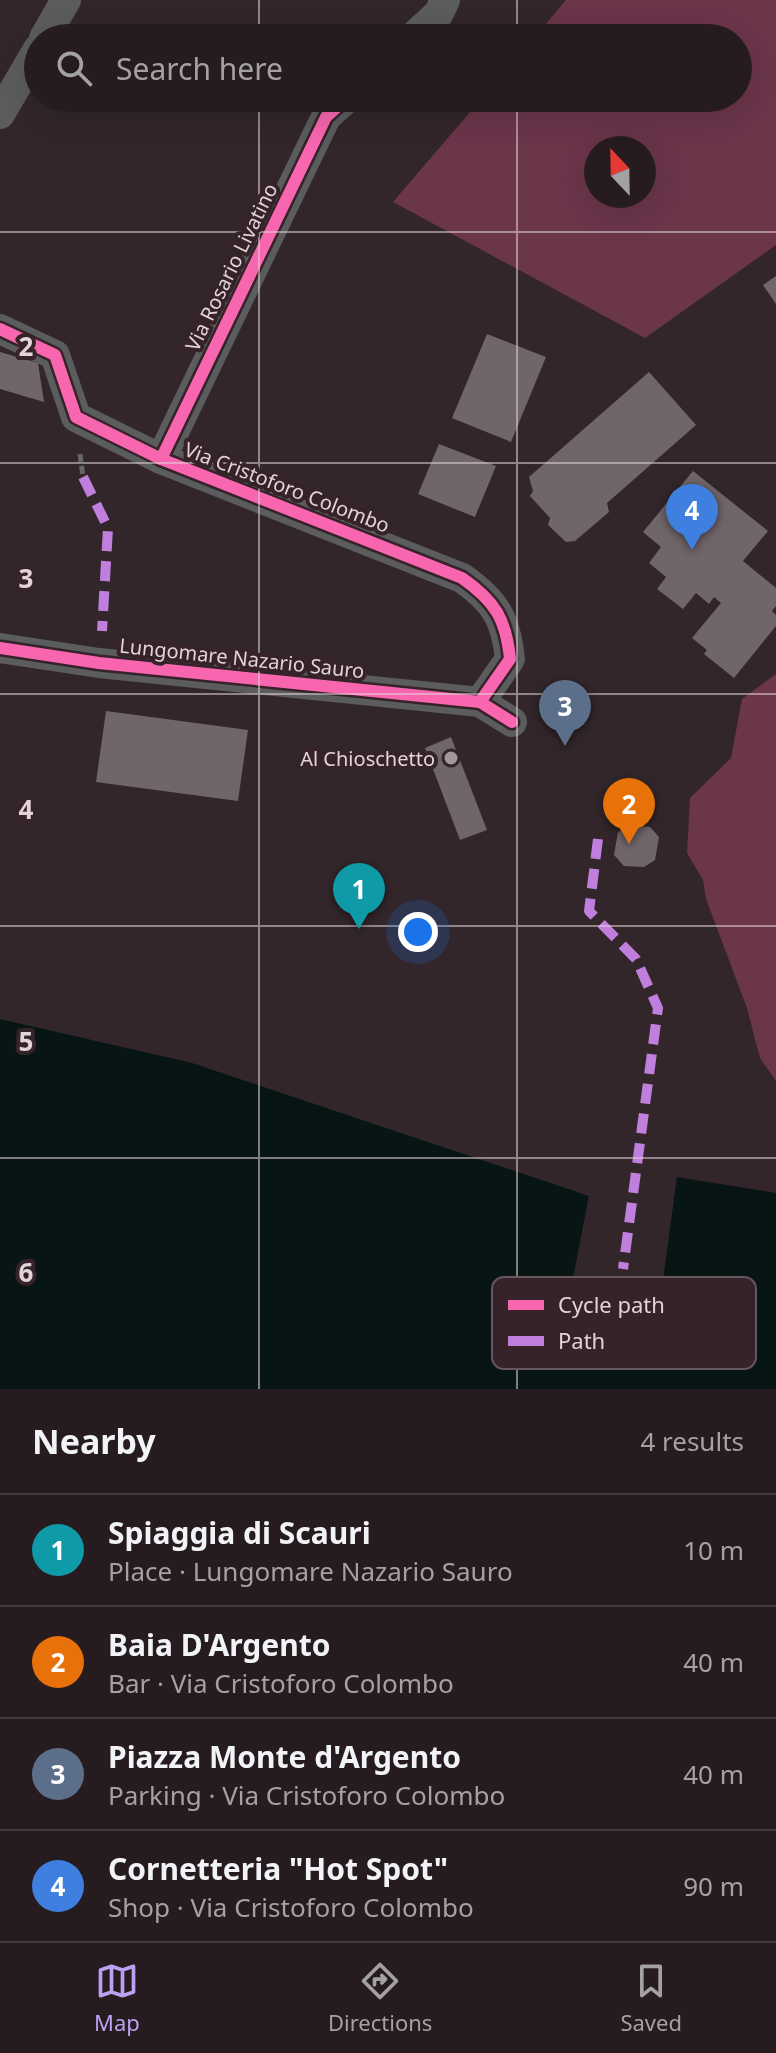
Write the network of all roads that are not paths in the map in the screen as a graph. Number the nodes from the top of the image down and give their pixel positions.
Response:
1 (66, 0) edge
2 (445, 0) edge
3 (52, 24) edge
4 (427, 24) edge
5 (24, 73) edge
6 (332, 112) edge
7 (0, 114) edge
8 (0, 329) edge
9 (161, 459) junction
10 (0, 648) edge
11 (480, 702) junction
12 (512, 722) dead end

1 - 3 street
2 - 4 street
5 - 7 street
6 - 9 street, Via Rosario Livatino
8 - 9 street, Via Cristoforo Colombo
9 - 11 street, Via Cristoforo Colombo
10 - 11 street, Lungomare Nazario Sauro
11 - 12 street

